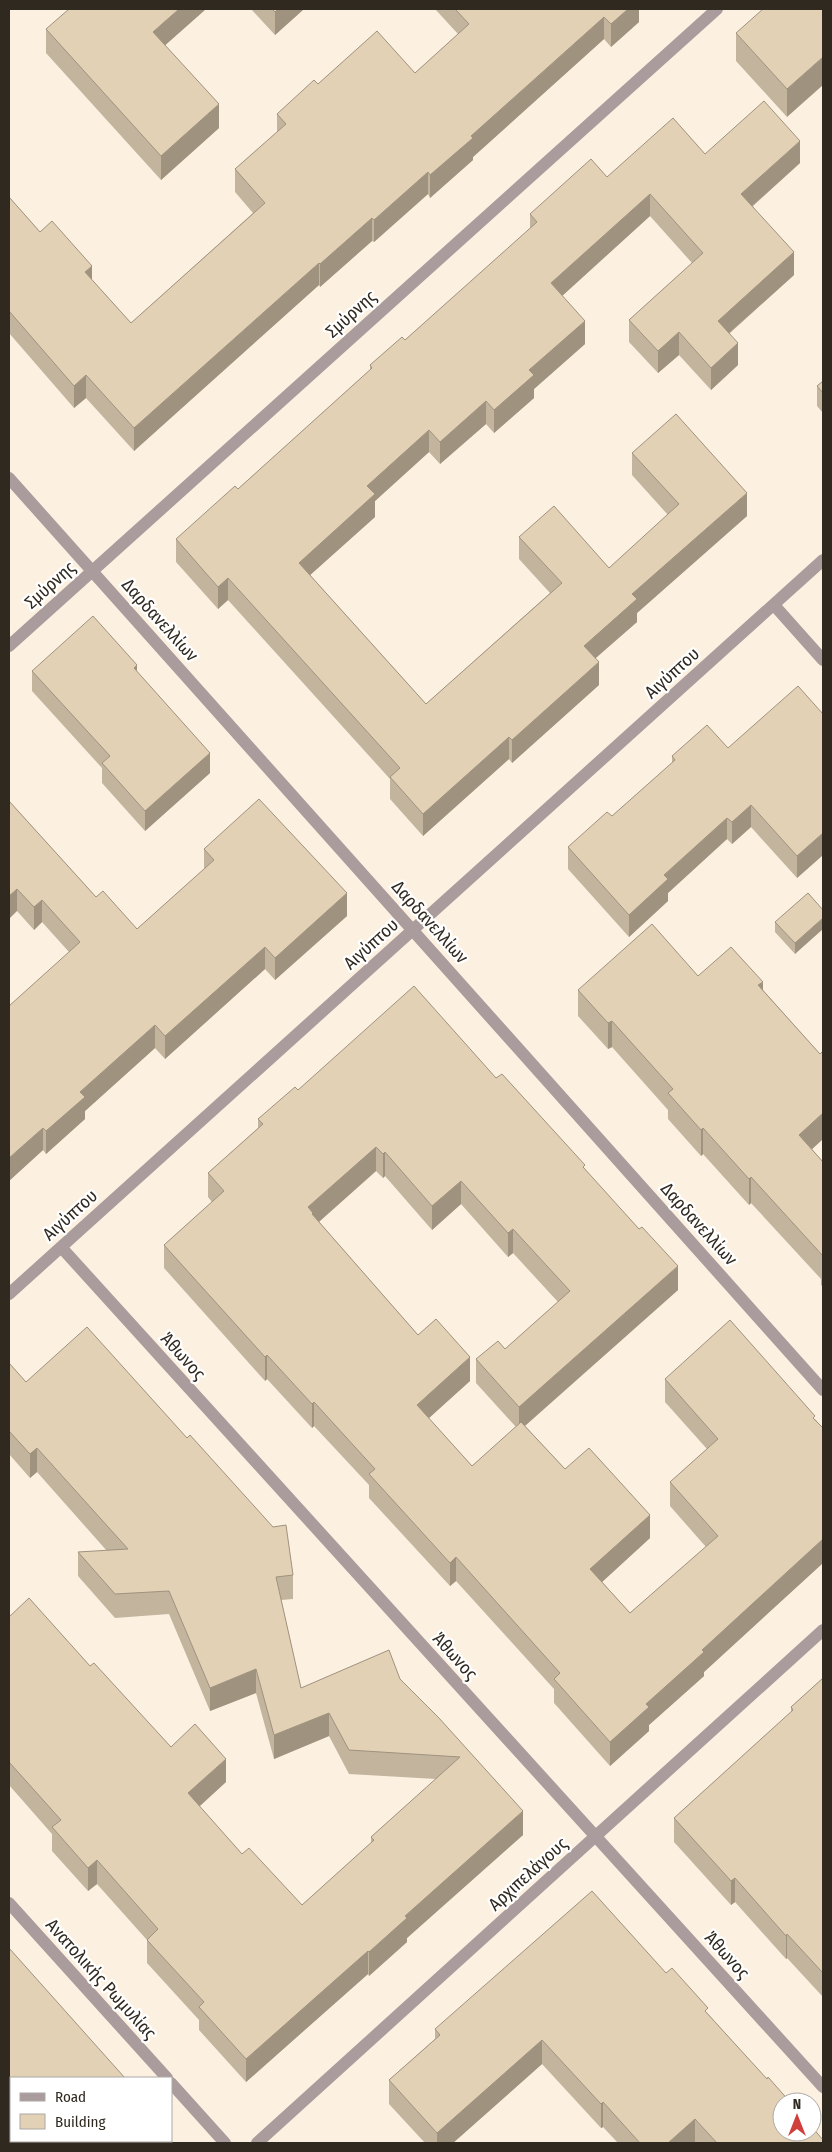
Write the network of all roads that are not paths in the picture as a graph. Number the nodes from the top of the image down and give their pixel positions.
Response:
1 (717, 9) edge
2 (9, 478) edge
3 (823, 560) edge
4 (92, 570) junction
5 (774, 605) junction
6 (9, 646) edge
7 (823, 660) edge
8 (413, 930) junction
9 (61, 1247) junction
10 (9, 1294) edge
11 (823, 1390) edge
12 (823, 1630) edge
13 (596, 1836) junction
14 (9, 1903) edge
15 (166, 2077) edge
16 (172, 2084) edge
17 (823, 2087) edge
18 (225, 2143) edge
19 (256, 2143) edge

1 - 4 street, Σμύρνης
2 - 4 street, Δαρδανελλίων
3 - 5 street, Αιγύπτου
4 - 6 street, Σμύρνης
4 - 8 street, Δαρδανελλίων
5 - 7 street
5 - 8 street, Αιγύπτου
8 - 9 street, Αιγύπτου
8 - 11 street, Δαρδανελλίων
9 - 10 street, Αιγύπτου
9 - 13 street, Άθωνος
12 - 13 street, Αρχιπελάγους
13 - 17 street, Άθωνος
13 - 19 street, Αρχιπελάγους
14 - 15 street, Ανατολικής Ρωμυλίας
16 - 18 street

